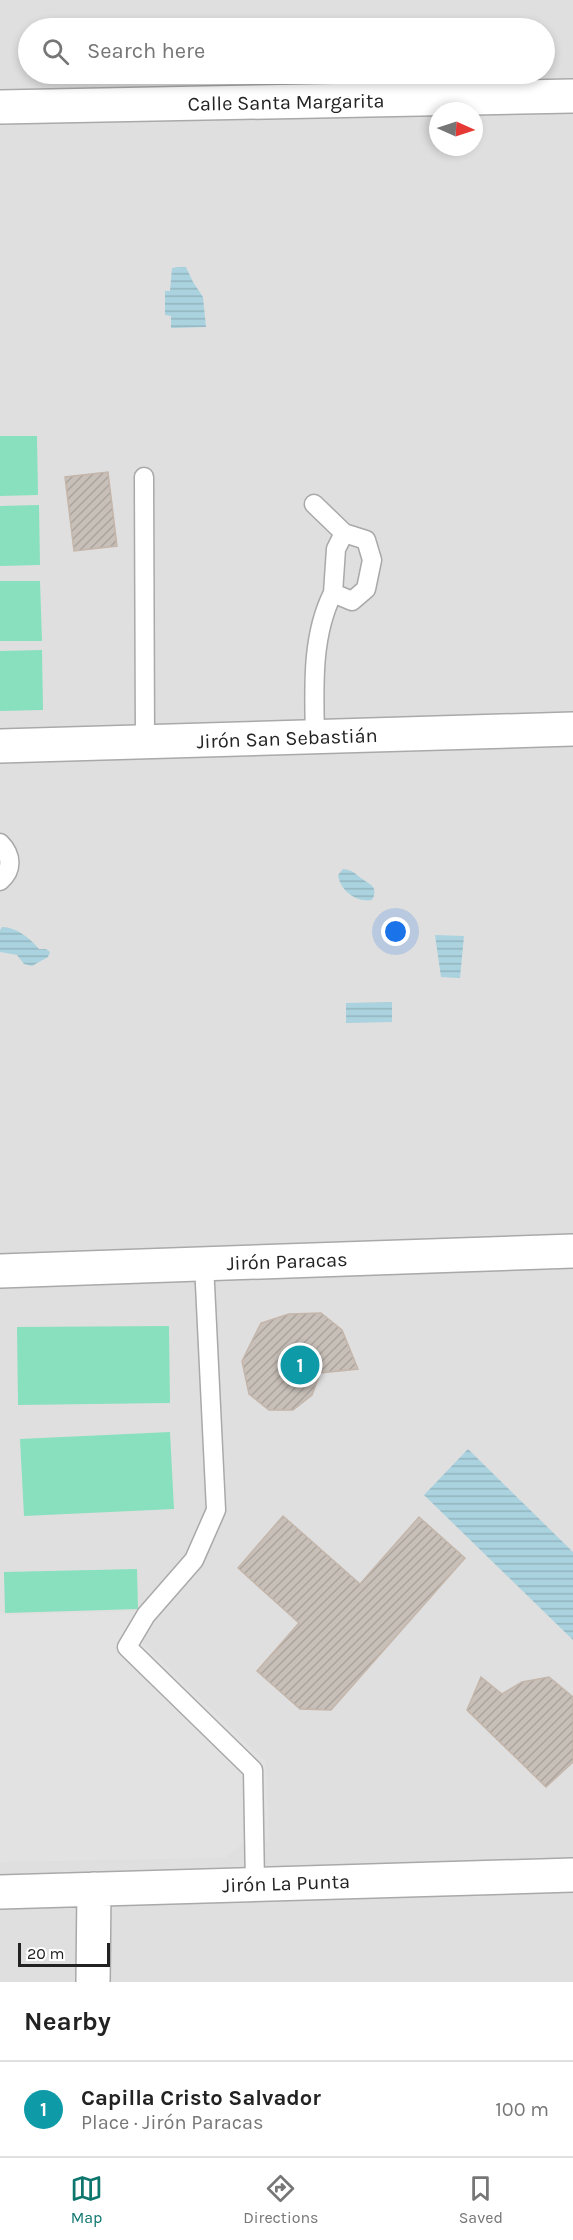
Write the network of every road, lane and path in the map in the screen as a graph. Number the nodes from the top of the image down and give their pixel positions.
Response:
1 (573, 96) edge
2 (0, 108) edge
3 (144, 477) dead end
4 (314, 504) dead end
5 (344, 533) junction
6 (333, 592) junction
7 (573, 729) edge
8 (315, 737) junction
9 (145, 742) junction
10 (0, 746) edge
11 (0, 843) edge
12 (0, 881) edge
13 (573, 1251) edge
14 (204, 1264) junction
15 (0, 1270) edge
16 (573, 1875) edge
17 (255, 1884) junction
18 (94, 1890) junction
19 (0, 1892) edge
20 (93, 1982) edge

1 - 2 street, Calle Santa Margarita
3 - 9 lane
4 - 5 lane
5 - 6 lane
5 - 6 lane
6 - 8 lane
7 - 8 street, Jirón San Sebastián
8 - 9 street, Jirón San Sebastián
9 - 10 street, Jirón San Sebastián
11 - 12 lane
13 - 14 street, Jirón Paracas
14 - 15 street, Jirón Paracas
14 - 17 lane
16 - 17 street, Jirón La Punta
17 - 18 street, Jirón La Punta
18 - 19 street, Jirón La Punta
18 - 20 street

